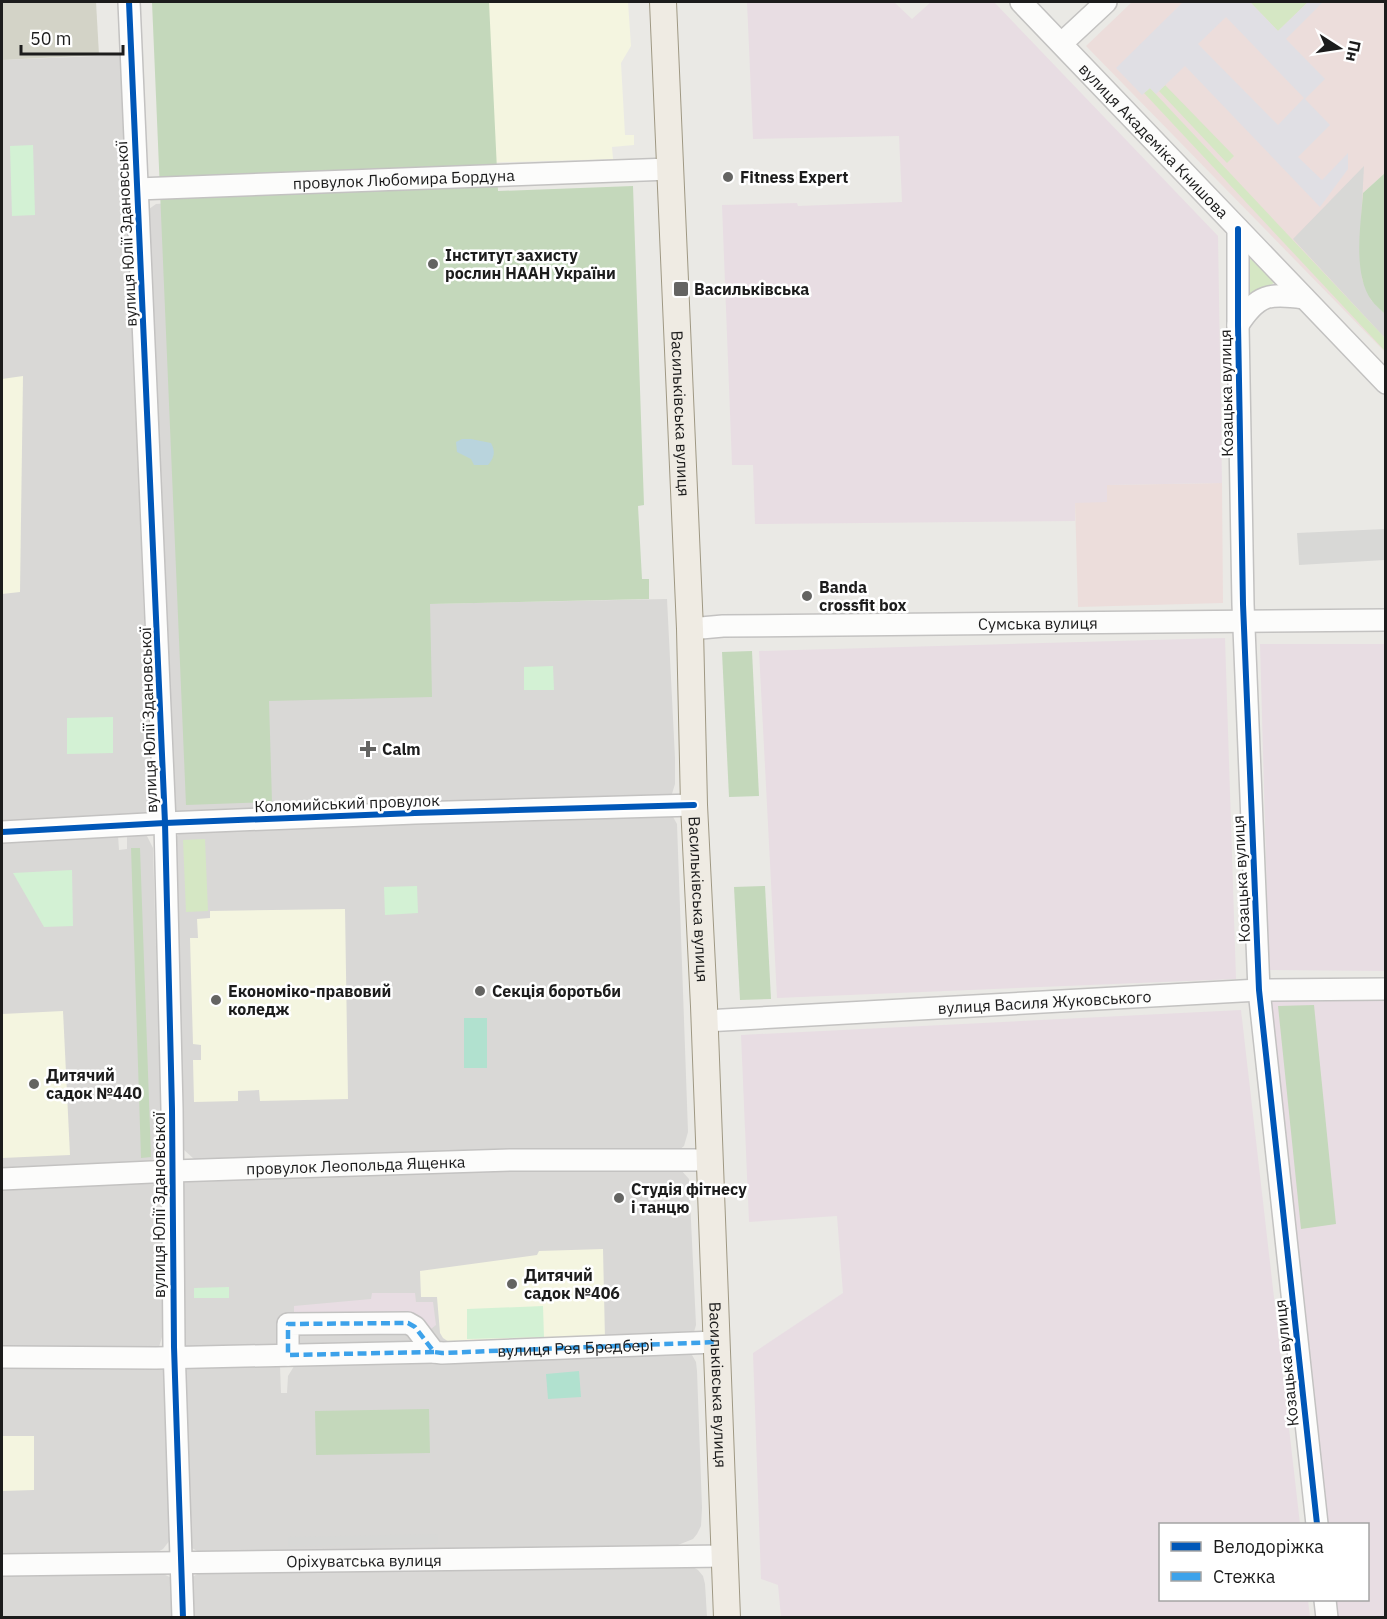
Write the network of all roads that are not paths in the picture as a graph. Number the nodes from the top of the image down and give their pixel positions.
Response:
1 (129, 2) edge
2 (663, 2) edge
3 (1022, 2) edge
4 (1106, 2) edge
5 (1062, 43) junction
6 (670, 169) junction
7 (137, 189) junction
8 (1238, 229) junction
9 (1305, 298) junction
10 (1238, 325) junction
11 (1386, 383) edge
12 (1386, 620) edge
13 (1244, 621) junction
14 (690, 629) junction
15 (694, 805) junction
16 (165, 823) junction
17 (2, 832) edge
18 (1386, 988) edge
19 (1259, 990) junction
20 (705, 1021) junction
21 (709, 1160) junction
22 (173, 1171) junction
23 (2, 1179) edge
24 (716, 1342) junction
25 (434, 1352) junction
26 (288, 1355) junction
27 (2, 1357) edge
28 (174, 1357) junction
29 (1317, 1523) edge
30 (725, 1556) junction
31 (180, 1561) junction
32 (2, 1565) edge
33 (1325, 1601) edge
34 (183, 1617) edge
35 (727, 1617) edge
36 (1327, 1617) edge

1 - 7 street, вулиця Юлії Здановської
2 - 6 main road, Васильківська вулиця
3 - 5 street, вулиця Академіка Книшова
4 - 5 street
5 - 8 street, вулиця Академіка Книшова
6 - 7 street, провулок Любомира Бордуна
6 - 14 main road, Васильківська вулиця
7 - 16 street, вулиця Юлії Здановської
8 - 9 street, вулиця Академіка Книшова
8 - 10 street, Козацька вулиця
9 - 10 street
9 - 11 street, вулиця Академіка Книшова
10 - 13 street, Козацька вулиця
12 - 13 street, Сумська вулиця
13 - 14 street, Сумська вулиця
13 - 19 street, Козацька вулиця
14 - 15 main road, Васильківська вулиця
15 - 16 street, Коломийський провулок
15 - 20 main road, Васильківська вулиця
16 - 17 street, Коломийський провулок
16 - 22 street, вулиця Юлії Здановської
18 - 19 street, вулиця Василя Жуковського
19 - 20 street, вулиця Василя Жуковського
19 - 29 street, Козацька вулиця
20 - 21 main road, Васильківська вулиця
21 - 22 street, провулок Леопольда Ященка
21 - 24 main road, Васильківська вулиця
22 - 23 street, провулок Леопольда Ященка
22 - 28 street, вулиця Юлії Здановської
24 - 25 street, вулиця Рея Бредбері
24 - 30 main road, Васильківська вулиця
25 - 26 street, вулиця Рея Бредбері
25 - 26 street
26 - 28 street, вулиця Рея Бредбері
27 - 28 street, вулиця Рея Бредбері
28 - 31 street, вулиця Юлії Здановської
30 - 31 street, Оріхуватська вулиця
30 - 35 main road, Васильківська вулиця
31 - 32 street, Оріхуватська вулиця
31 - 34 street, вулиця Юлії Здановської
33 - 36 street

